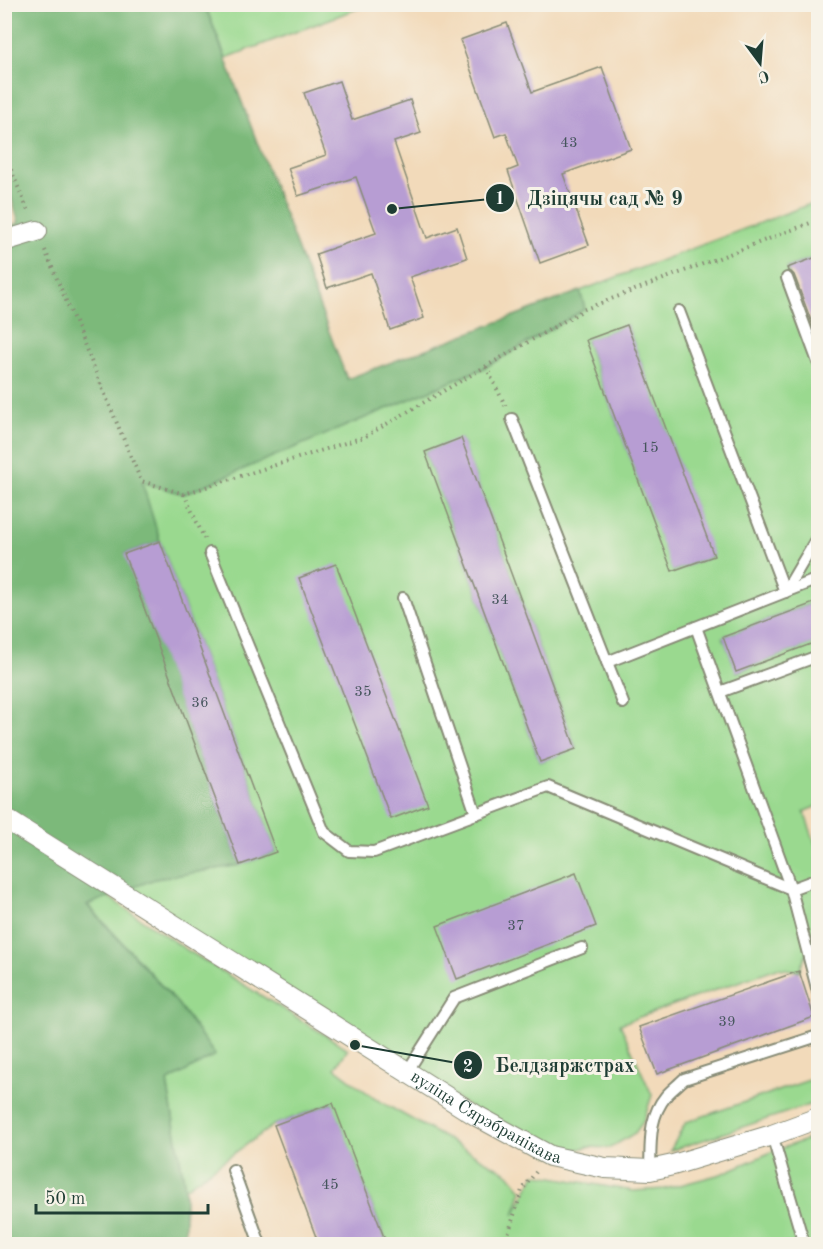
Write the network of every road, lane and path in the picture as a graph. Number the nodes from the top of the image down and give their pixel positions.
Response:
1 (4, 153) edge
2 (819, 220) edge
3 (37, 231) junction
4 (4, 241) edge
5 (787, 278) dead end
6 (679, 310) dead end
7 (819, 362) edge
8 (486, 367) junction
9 (512, 419) joint
10 (184, 494) junction
11 (819, 536) edge
12 (210, 553) joint
13 (819, 579) edge
14 (785, 592) junction
15 (403, 598) dead end
16 (696, 627) junction
17 (819, 656) edge
18 (607, 662) junction
19 (720, 692) junction
20 (623, 703) dead end
21 (476, 814) junction
22 (4, 818) edge
23 (819, 879) edge
24 (791, 889) junction
25 (582, 948) dead end
26 (819, 992) edge
27 (819, 1036) edge
28 (407, 1072) junction
29 (819, 1118) edge
30 (771, 1135) junction
31 (550, 1156) junction
32 (232, 1170) dead end
33 (650, 1170) junction
34 (260, 1245) edge
35 (505, 1245) edge
36 (804, 1245) edge

1 - 3 path
2 - 8 path
3 - 4 street
3 - 10 path
5 - 7 lane
6 - 14 lane
8 - 9 path
8 - 10 path
9 - 18 lane
10 - 12 path
11 - 14 lane
12 - 21 lane
13 - 14 lane
14 - 16 lane
15 - 21 lane
16 - 18 lane
16 - 19 lane
17 - 19 lane
18 - 20 lane
19 - 24 lane
21 - 24 lane
22 - 28 street, вуліца Сярэбранікава
23 - 24 lane
24 - 26 lane
25 - 28 lane
27 - 33 lane
28 - 31 street, вуліца Сярэбранікава
29 - 30 street, вуліца Сярэбранікава
30 - 33 street, вуліца Сярэбранікава
30 - 36 lane
31 - 33 street, вуліца Сярэбранікава
31 - 35 path
32 - 34 lane

